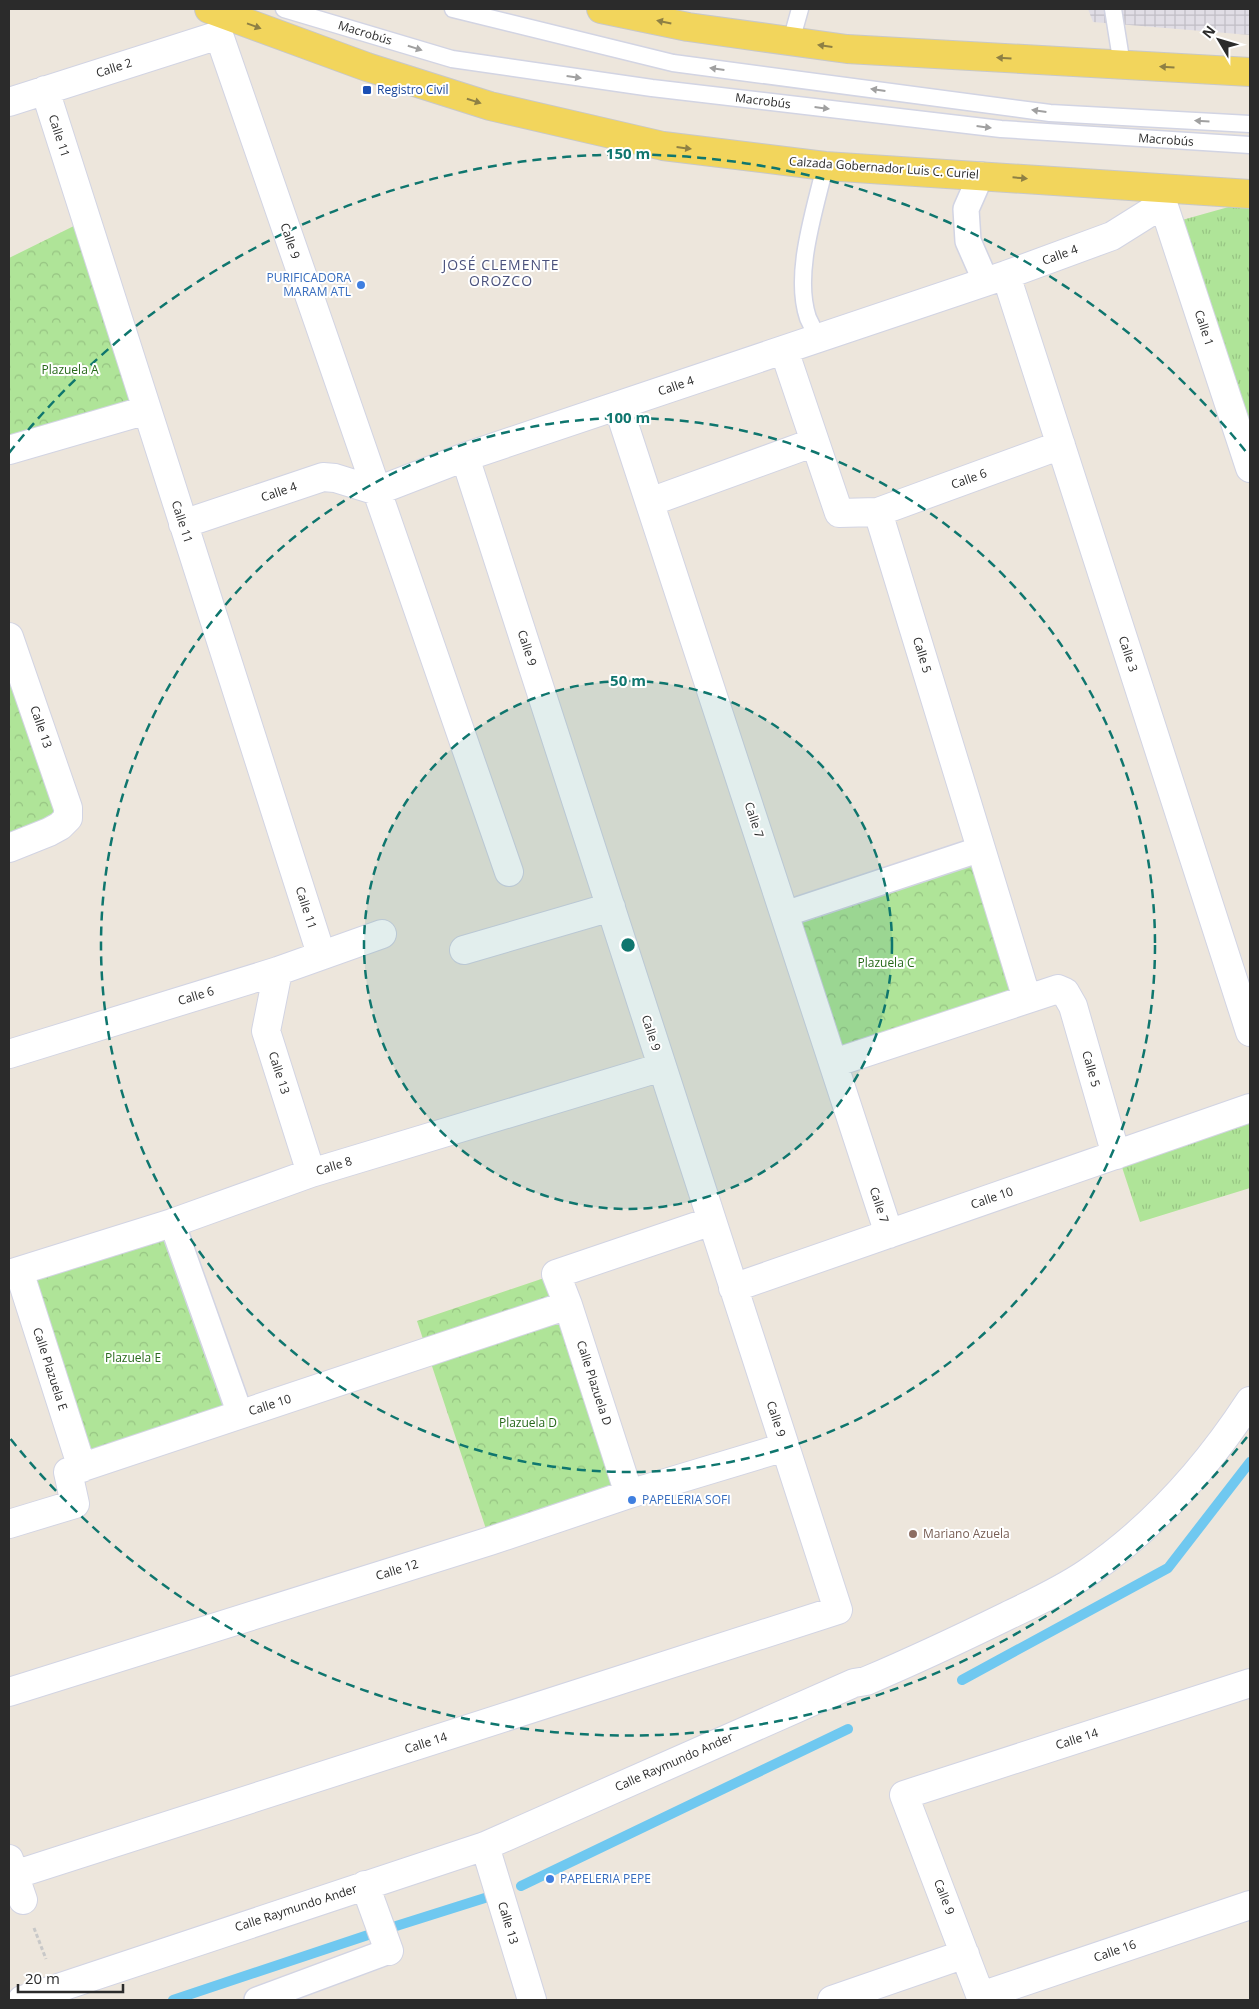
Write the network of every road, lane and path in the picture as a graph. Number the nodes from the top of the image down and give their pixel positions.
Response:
1 (208, 9) edge
2 (284, 9) edge
3 (453, 9) edge
4 (602, 9) edge
5 (800, 9) edge
6 (1113, 9) edge
7 (219, 35) joint
8 (791, 42) junction
9 (1122, 65) junction
10 (1250, 72) edge
11 (45, 90) junction
12 (9, 102) edge
13 (1250, 124) edge
14 (1250, 145) edge
15 (825, 166) junction
16 (981, 175) junction
17 (1250, 194) edge
18 (1161, 196) junction
19 (996, 279) junction
20 (819, 338) junction
21 (784, 350) junction
22 (618, 406) junction
23 (147, 410) junction
24 (815, 442) junction
25 (1060, 445) junction
26 (9, 450) edge
27 (465, 457) junction
28 (1250, 468) edge
29 (377, 491) junction
30 (650, 502) junction
31 (878, 512) junction
32 (183, 524) junction
33 (9, 637) edge
34 (14, 669) edge
35 (9, 848) edge
36 (981, 849) junction
37 (509, 872) dead end
38 (611, 907) junction
39 (785, 914) junction
40 (382, 934) dead end
41 (464, 950) dead end
42 (321, 954) junction
43 (278, 971) junction
44 (1027, 999) junction
45 (1250, 1032) edge
46 (9, 1054) edge
47 (834, 1063) junction
48 (662, 1067) junction
49 (1250, 1108) edge
50 (1116, 1155) junction
51 (311, 1173) junction
52 (712, 1220) junction
53 (172, 1223) junction
54 (889, 1234) junction
55 (14, 1272) edge
56 (734, 1288) junction
57 (568, 1305) junction
58 (1250, 1401) edge
59 (240, 1414) junction
60 (785, 1447) junction
61 (82, 1468) junction
62 (630, 1494) junction
63 (9, 1524) edge
64 (838, 1610) joint
65 (1250, 1683) edge
66 (9, 1692) edge
67 (904, 1794) joint
68 (485, 1846) junction
69 (15, 1878) edge
70 (365, 1885) junction
71 (1250, 1905) edge
72 (389, 1951) joint
73 (965, 1954) junction
74 (56, 1988) junction
75 (982, 1998) edge
76 (22, 2000) edge
77 (257, 2000) edge
78 (532, 2000) edge
79 (832, 2000) edge

1 -> 15 main road, Calzada Gobernador Luis C. Curiel
2 -> 14 lane, Macrobús
13 -> 3 lane, Macrobús
8 -> 4 main road
5 - 8 lane
6 - 9 lane
7 - 11 street, Calle 2
7 - 29 street, Calle 9
9 -> 8 main road
10 -> 9 main road
11 - 12 street, Calle 2
11 - 23 street, Calle 11
15 - 16 main road, Calzada Gobernador Luis C. Curiel
15 - 20 lane
16 -> 18 main road, Calzada Gobernador Luis C. Curiel
16 - 19 street
17 - 18 main road, Calzada Gobernador Luis C. Curiel
18 - 19 street, Calle 4
18 - 28 street, Calle 1
19 - 20 street, Calle 4
19 - 25 street, Calle 3
20 - 21 street, Calle 4
21 - 22 street, Calle 4
21 - 24 street
22 - 27 street, Calle 4
22 - 30 street, Calle 7
23 - 26 street
23 - 32 street, Calle 11
24 - 30 street
24 - 31 street
25 - 31 street, Calle 6
25 - 45 street, Calle 3
27 - 29 street, Calle 4
27 - 38 street, Calle 9
29 - 32 street, Calle 4
29 - 37 street, Calle 9
30 - 39 street, Calle 7
31 - 36 street, Calle 5
32 - 42 street, Calle 11
33 - 34 street, Calle 13
34 - 35 street, Calle 13
36 - 39 street
36 - 44 street, Calle 5
38 - 41 street
38 - 48 street, Calle 9
39 - 47 street, Calle 7
40 - 42 street, Calle 6
42 - 43 street, Calle 6
43 - 46 street, Calle 6
43 - 51 street, Calle 13
44 - 47 street
44 - 50 street, Calle 5
47 - 54 street, Calle 7
48 - 51 street, Calle 8
48 - 52 street, Calle 9
49 - 50 street, Calle 10
50 - 54 street, Calle 10
51 - 53 street, Calle 8
52 - 56 street, Calle 9
52 - 57 street, Calle Plazuela D
53 - 55 street, Calle 8
53 - 59 street
54 - 56 street, Calle 10
55 - 61 street, Calle Plazuela E
56 - 60 street, Calle 9
57 - 59 street, Calle 10
57 - 62 street, Calle Plazuela D
58 - 68 street, Calle Raymundo Ander
59 - 61 street, Calle 10
60 - 62 street, Calle 12
60 - 64 street, Calle 9
61 - 63 street
62 - 66 street, Calle 12
64 - 69 street, Calle 14
65 - 67 street, Calle 14
67 - 73 street, Calle 9
68 - 70 street, Calle Raymundo Ander
68 - 78 street, Calle 13
69 - 74 path
70 - 72 street
70 - 74 street, Calle Raymundo Ander
71 - 75 street, Calle 16
72 - 77 street
73 - 75 street, Calle 9
73 - 79 street
74 - 76 street, Calle Raymundo Ander

